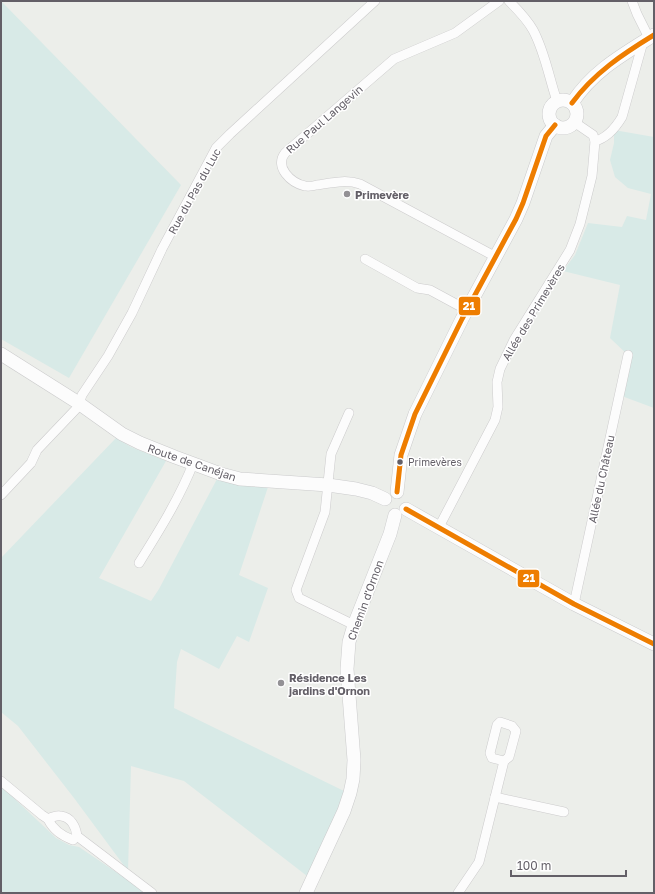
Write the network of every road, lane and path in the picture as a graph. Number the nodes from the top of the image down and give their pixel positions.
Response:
1 (376, 1) edge
2 (499, 1) edge
3 (509, 1) edge
4 (632, 1) edge
5 (649, 39) edge
6 (556, 101) junction
7 (572, 104) junction
8 (574, 122) junction
9 (555, 126) junction
10 (595, 141) junction
11 (496, 257) junction
12 (364, 259) dead end
13 (467, 310) junction
14 (1, 354) edge
15 (628, 355) dead end
16 (80, 404) junction
17 (349, 413) dead end
18 (194, 464) junction
19 (328, 485) junction
20 (398, 492) junction
21 (1, 495) edge
22 (386, 499) junction
23 (401, 512) junction
24 (439, 528) junction
25 (138, 563) dead end
26 (574, 604) junction
27 (354, 625) junction
28 (654, 644) edge
29 (504, 761) dead end
30 (1, 780) edge
31 (495, 797) junction
32 (564, 812) dead end
33 (48, 819) junction
34 (77, 836) junction
35 (152, 893) edge
36 (306, 893) edge
37 (458, 893) edge

1 - 16 street, Rue du Pas du Luc
2 - 11 street, Rue Paul Langevin
3 - 6 street
4 - 5 street
5 - 7 street
5 - 10 street
6 - 7 street
6 - 9 street
7 - 8 street
8 - 9 street
8 - 10 street
9 - 11 street
10 - 24 street, Allée des Primevères
11 - 13 street
12 - 13 street
13 - 20 street
14 - 16 street, Route de Canéjan
15 - 26 street, Allée du Château
16 - 18 street, Route de Canéjan
16 - 21 street, Rue du Pas du Luc
17 - 19 street
18 - 19 street, Route de Canéjan
18 - 25 street
19 - 22 street, Route de Canéjan
19 - 27 street
20 - 22 street
20 - 23 street
22 - 23 street
23 - 24 street
23 - 27 street, Chemin d'Ornon
24 - 26 street
26 - 28 street
27 - 36 street, Chemin d'Ornon
29 - 31 street
30 - 33 street
31 - 32 street
31 - 37 street
33 - 34 street
33 - 34 street
34 - 35 street

